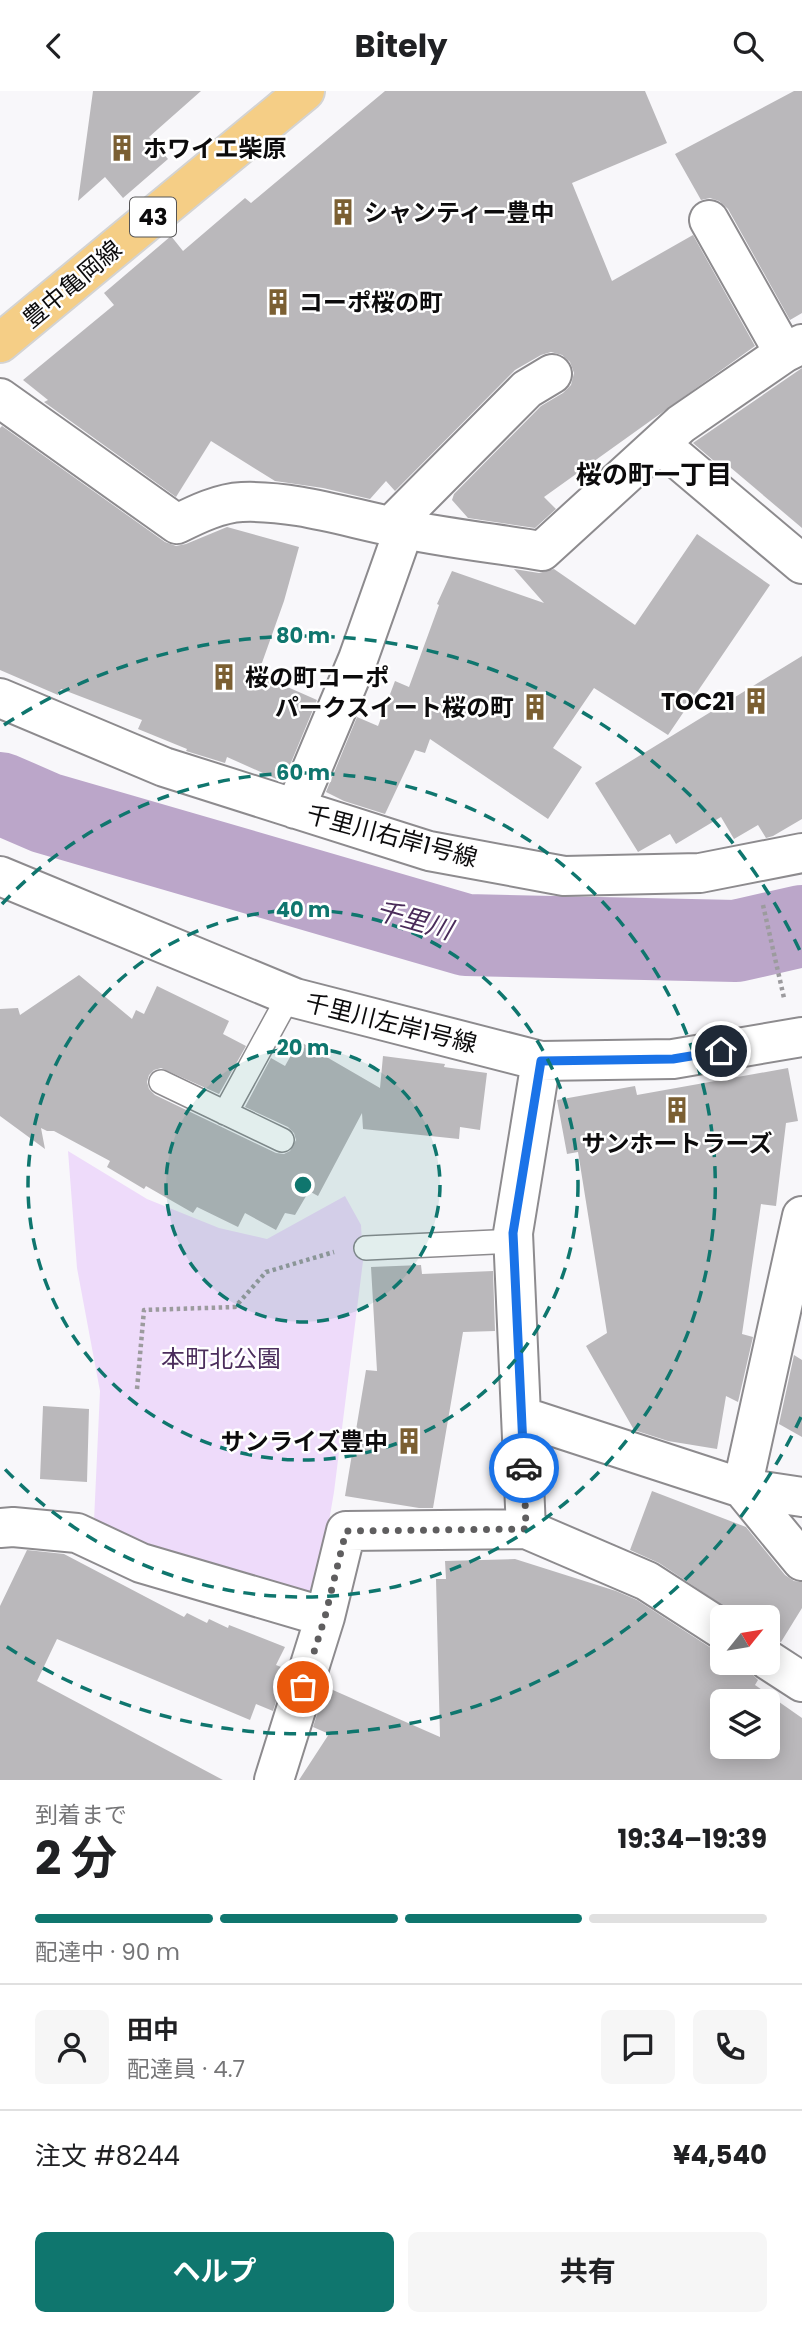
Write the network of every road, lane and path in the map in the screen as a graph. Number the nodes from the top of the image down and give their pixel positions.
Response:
1 (305, 91) edge
2 (709, 220) dead end
3 (0, 343) edge
4 (793, 349) edge
5 (552, 374) dead end
6 (0, 398) edge
7 (660, 444) junction
8 (398, 528) junction
9 (802, 563) edge
10 (0, 698) edge
11 (295, 809) junction
12 (802, 853) edge
13 (0, 876) edge
14 (762, 903) dead end
15 (289, 996) junction
16 (794, 1023) edge
17 (541, 1061) junction
18 (161, 1082) dead end
19 (225, 1113) junction
20 (282, 1140) dead end
21 (802, 1216) edge
22 (513, 1241) junction
23 (366, 1248) joint
24 (137, 1389) dead end
25 (521, 1416) junction
26 (741, 1488) junction
27 (802, 1497) edge
28 (0, 1528) edge
29 (526, 1529) junction
30 (802, 1561) edge
31 (325, 1617) junction
32 (710, 1621) edge
33 (780, 1668) edge
34 (802, 1682) edge
35 (274, 1780) edge

1 - 3 main road, 豊中亀岡線 / 43
2 - 4 street
4 - 7 street
5 - 8 street
6 - 8 street
7 - 8 street
7 - 9 street
8 - 11 street
10 - 11 street, 千里川右岸1号線
11 - 12 street, 千里川右岸1号線
13 - 15 street, 千里川左岸1号線
14 - 16 path
15 - 17 street, 千里川左岸1号線
15 - 19 lane
16 - 17 street, 千里川左岸1号線
17 - 22 street
18 - 19 lane
19 - 20 lane
21 - 26 street
22 - 23 lane
22 - 25 street
23 - 24 path
25 - 26 street
25 - 29 street
26 - 27 street
26 - 30 street
28 - 31 street
29 - 31 street
29 - 32 street
31 - 35 street
33 - 34 street

